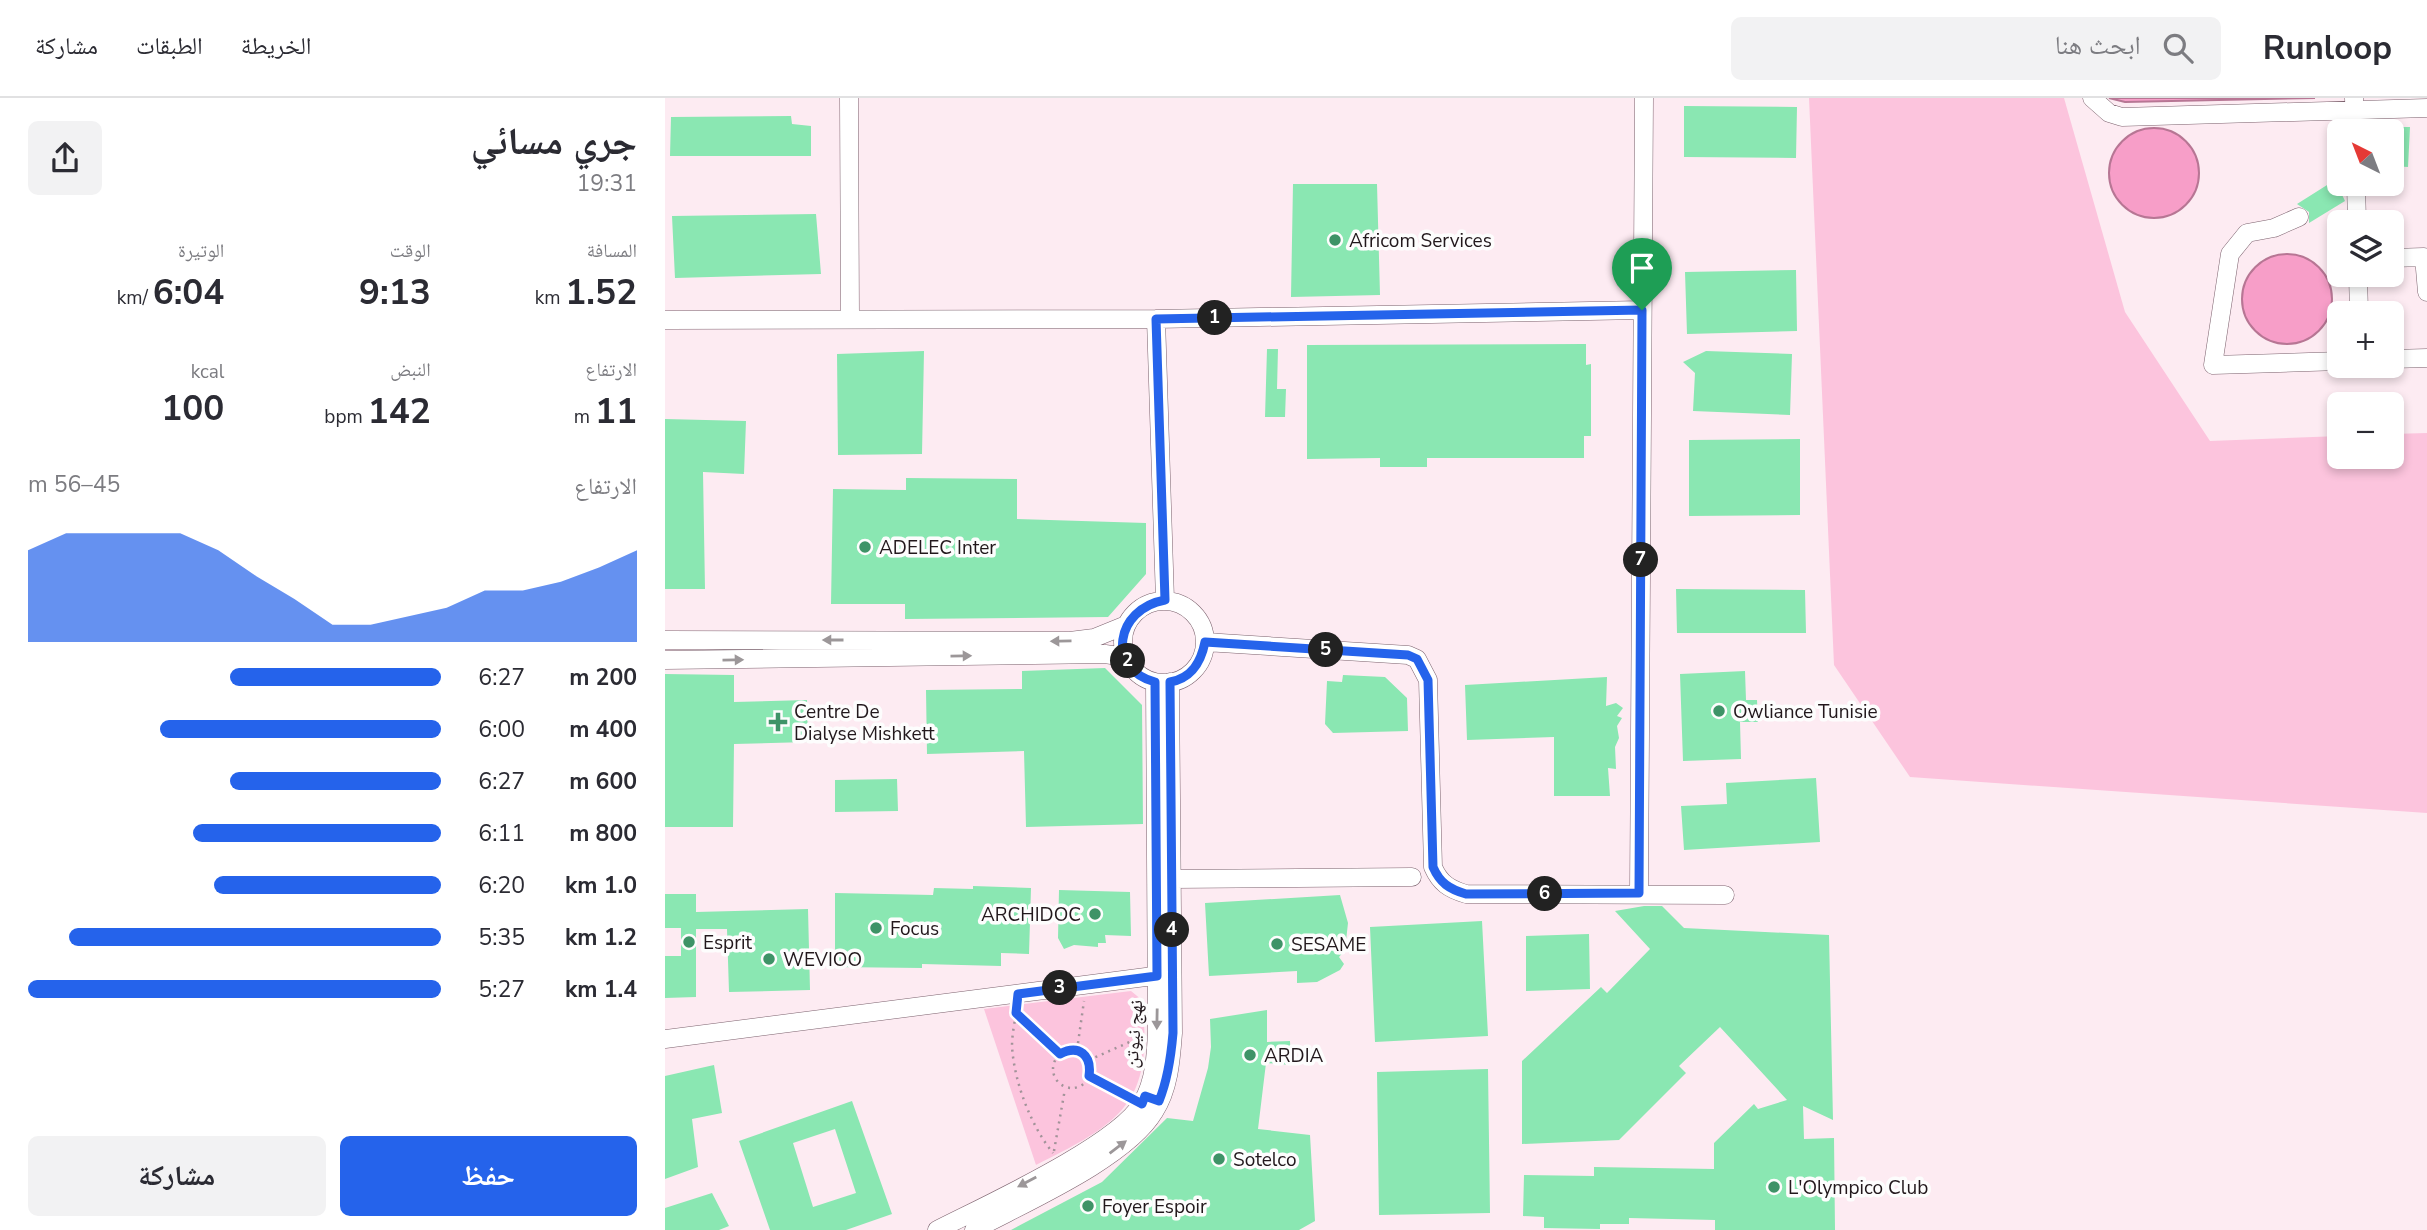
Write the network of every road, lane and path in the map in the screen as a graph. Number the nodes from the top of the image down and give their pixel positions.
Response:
1 (849, 98) edge
2 (1644, 98) edge
3 (2092, 98) edge
4 (2354, 104) edge
5 (2427, 108) edge
6 (2299, 217) dead end
7 (2404, 258) edge
8 (2427, 292) edge
9 (1642, 310) junction
10 (850, 318) junction
11 (1156, 319) junction
12 (665, 320) edge
13 (2427, 358) edge
14 (2404, 359) edge
15 (2327, 361) edge
16 (1165, 600) junction
17 (1126, 625) junction
18 (665, 640) edge
19 (774, 640) junction
20 (1205, 642) junction
21 (1125, 657) junction
22 (775, 659) junction
23 (665, 660) edge
24 (1163, 682) junction
25 (1412, 877) dead end
26 (1172, 879) junction
27 (1639, 893) junction
28 (1725, 895) dead end
29 (1165, 975) junction
30 (1086, 985) junction
31 (1018, 994) junction
32 (1016, 1013) junction
33 (1157, 1030) junction
34 (665, 1039) edge
35 (1077, 1050) junction
36 (1060, 1054) junction
37 (1089, 1060) junction
38 (1089, 1076) junction
39 (1065, 1088) junction
40 (1148, 1100) junction
41 (937, 1230) edge
42 (974, 1230) edge

1 - 10 street
2 - 9 street
3 - 4 street
4 - 5 street
6 - 15 street
7 - 8 street
9 - 11 street
9 - 27 street
10 - 11 street
10 - 12 street
11 - 16 street
13 - 14 street
16 - 17 street
16 - 20 street
17 -> 19 street
17 - 21 street
18 - 19 street
19 - 22 street
20 - 24 street
20 - 27 street
22 -> 21 street
21 - 24 street
23 -> 22 street
24 - 26 street, نهج نيوتن
24 - 29 street, نهج نيوتن
25 - 26 street
26 - 29 street, نهج نيوتن
27 - 28 street
29 - 30 street
29 -> 33 street, نهج نيوتن
29 - 40 street, نهج نيوتن
30 - 31 street
30 - 35 path
31 - 32 path
31 - 34 street
32 - 36 path
32 - 39 path
33 - 37 path
33 - 40 street, نهج نيوتن
35 - 36 path
35 - 37 path
36 - 39 path
37 - 38 path
38 - 39 path
38 - 40 path
40 -> 41 street, نهج نيوتن
42 -> 40 street, نهج نيوتن

